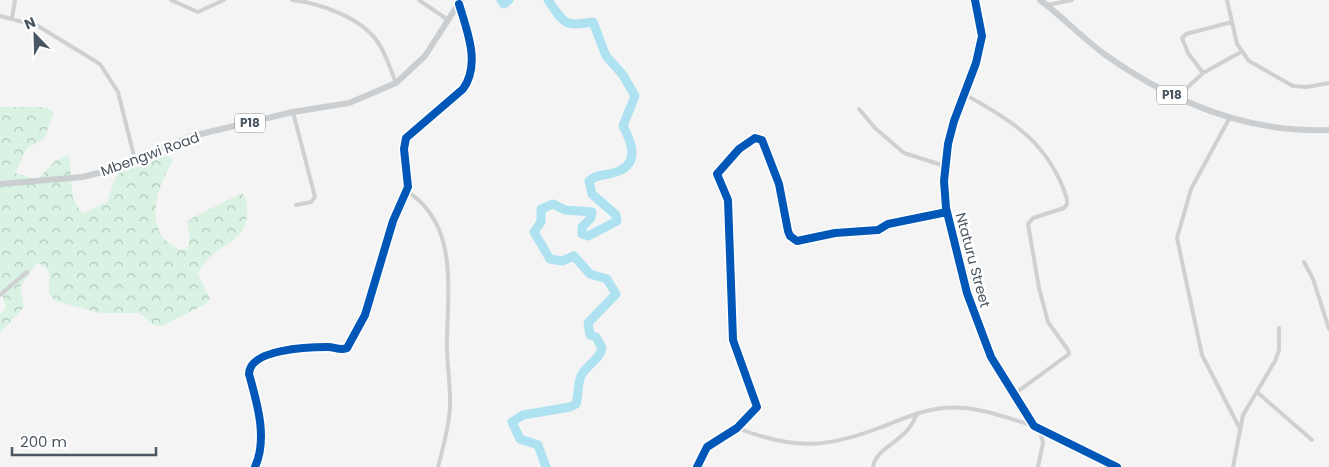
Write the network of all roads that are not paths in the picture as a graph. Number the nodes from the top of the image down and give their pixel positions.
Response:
1 (15, 0) edge
2 (171, 0) edge
3 (224, 0) edge
4 (292, 0) edge
5 (419, 0) edge
6 (975, 0) edge
7 (1040, 0) edge
8 (1072, 0) edge
9 (1226, 0) edge
10 (460, 2) edge
11 (1047, 5) junction
12 (0, 16) edge
13 (12, 18) junction
14 (449, 21) junction
15 (1232, 22) junction
16 (1241, 52) junction
17 (1203, 73) junction
18 (396, 82) junction
19 (1329, 83) edge
20 (964, 94) junction
21 (1177, 98) junction
22 (859, 109) dead end
23 (293, 112) junction
24 (1229, 119) junction
25 (1329, 130) edge
26 (135, 160) junction
27 (945, 166) junction
28 (0, 184) edge
29 (405, 190) junction
30 (296, 205) dead end
31 (947, 212) junction
32 (1304, 262) dead end
33 (27, 272) dead end
34 (0, 295) edge
35 (1279, 328) dead end
36 (1329, 329) edge
37 (1257, 392) junction
38 (1013, 395) junction
39 (917, 412) junction
40 (1034, 426) junction
41 (738, 428) junction
42 (1239, 428) junction
43 (1040, 430) junction
44 (1312, 440) dead end
45 (255, 467) edge
46 (438, 467) edge
47 (697, 467) edge
48 (874, 467) edge
49 (1038, 467) edge
50 (1116, 467) edge
51 (1233, 467) edge

1 - 13 street
2 - 3 street
4 - 18 street
5 - 14 street
6 - 20 street, Ntaturu Street
7 - 11 main road, P18
8 - 11 street
9 - 15 street
10 - 14 main road, Mbengwi Road / P18
10 - 29 street
11 - 21 main road, P18
12 - 13 street
13 - 26 street
14 - 18 main road, Mbengwi Road / P18
15 - 16 street
15 - 17 street
16 - 17 street
16 - 19 street
17 - 21 street
18 - 23 main road, Mbengwi Road / P18
20 - 27 street, Ntaturu Street
20 - 38 street
21 - 24 main road, P18
22 - 27 street
23 - 26 main road, Mbengwi Road / P18
23 - 30 street
24 - 25 main road, P18
24 - 42 street
26 - 28 main road, Mbengwi Road / P18
27 - 31 street, Ntaturu Street
29 - 45 street
29 - 46 street
31 - 38 street, Ntaturu Street
31 - 41 street
32 - 36 street
33 - 34 street
35 - 37 street
37 - 42 street
37 - 44 street
38 - 40 street, Ntaturu Street
39 - 40 street
39 - 41 street
39 - 48 street
40 - 43 street, Ntaturu Street
41 - 47 street
42 - 51 street
43 - 49 street
43 - 50 street, Ntaturu Street

